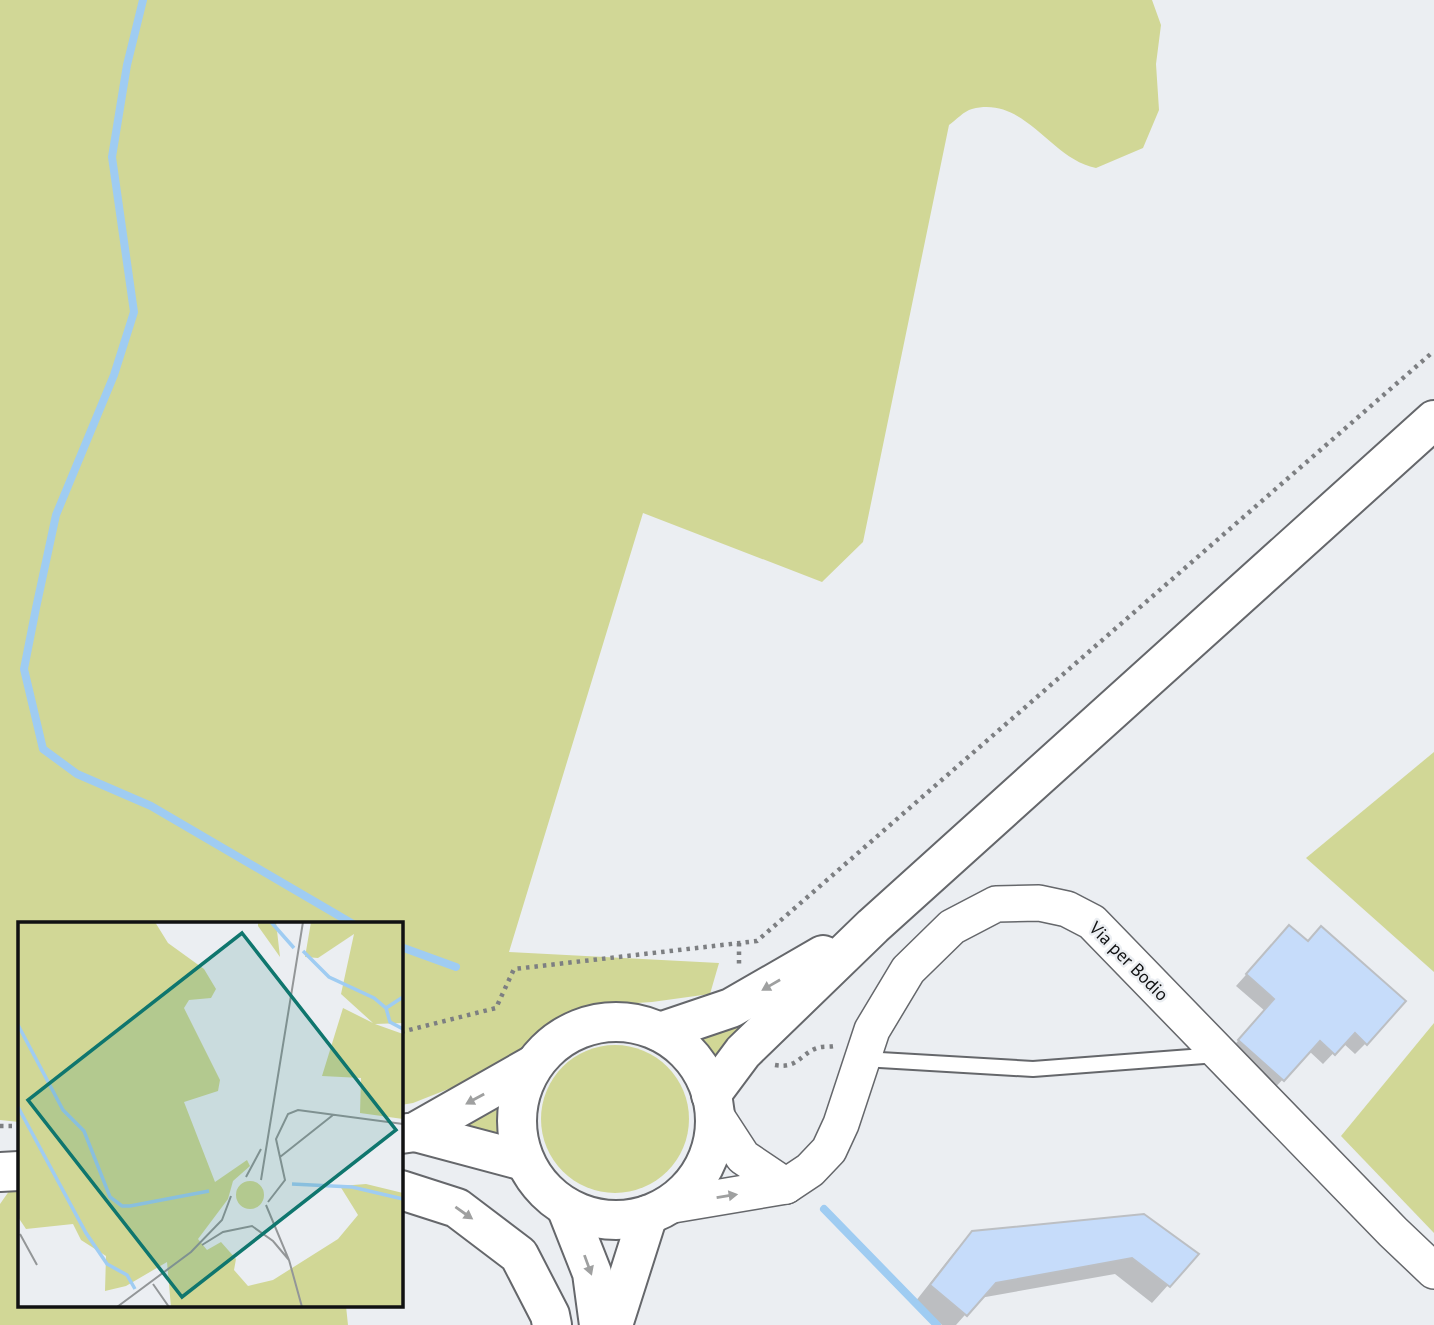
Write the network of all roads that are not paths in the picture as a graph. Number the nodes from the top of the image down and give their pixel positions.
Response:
1 (1434, 420) edge
2 (873, 926) junction
3 (660, 1032) junction
4 (1222, 1055) junction
5 (862, 1059) junction
6 (533, 1065) junction
7 (713, 1105) junction
8 (408, 1133) edge
9 (524, 1161) junction
10 (18, 1171) edge
11 (0, 1172) edge
12 (786, 1186) junction
13 (402, 1189) edge
14 (566, 1207) junction
15 (658, 1210) junction
16 (1434, 1271) edge
17 (552, 1325) edge
18 (599, 1325) edge
19 (613, 1325) edge

1 - 2 main road
2 -> 3 main road
2 - 7 main road
3 - 6 main road
3 - 7 main road
4 - 5 lane
4 - 5 street, Via per Bodio
4 - 16 street, Via per Bodio
5 - 12 street, Via per Bodio
6 -> 8 main road
6 - 9 main road
7 - 12 street
7 - 15 main road
8 - 9 main road
9 - 14 main road
10 - 11 main road
15 -> 12 street, Via per Bodio
13 -> 17 main road
14 - 15 main road
14 -> 18 main road
15 - 19 main road

